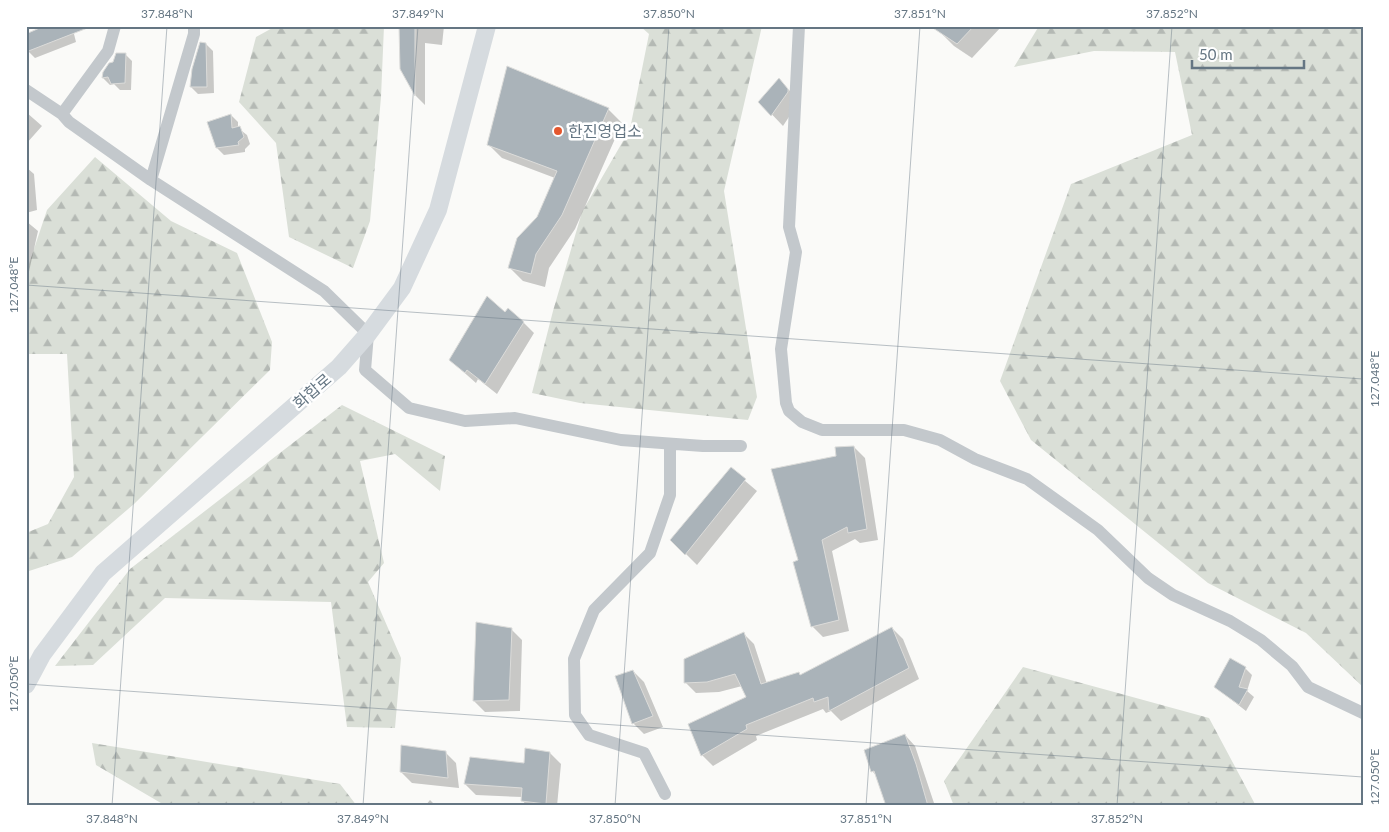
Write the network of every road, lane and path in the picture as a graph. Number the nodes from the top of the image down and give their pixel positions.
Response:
1 (115, 26) edge
2 (194, 26) edge
3 (487, 26) edge
4 (799, 26) edge
5 (26, 90) edge
6 (62, 114) junction
7 (151, 180) junction
8 (368, 334) junction
9 (670, 444) junction
10 (741, 446) dead end
11 (26, 685) edge
12 (1363, 713) edge
13 (665, 794) dead end

1 - 6 street
2 - 7 street
3 - 8 main road, 화합로
4 - 12 street
5 - 6 street
6 - 7 street
7 - 8 street
8 - 9 street
8 - 11 main road, 화합로
9 - 10 street
9 - 13 street

